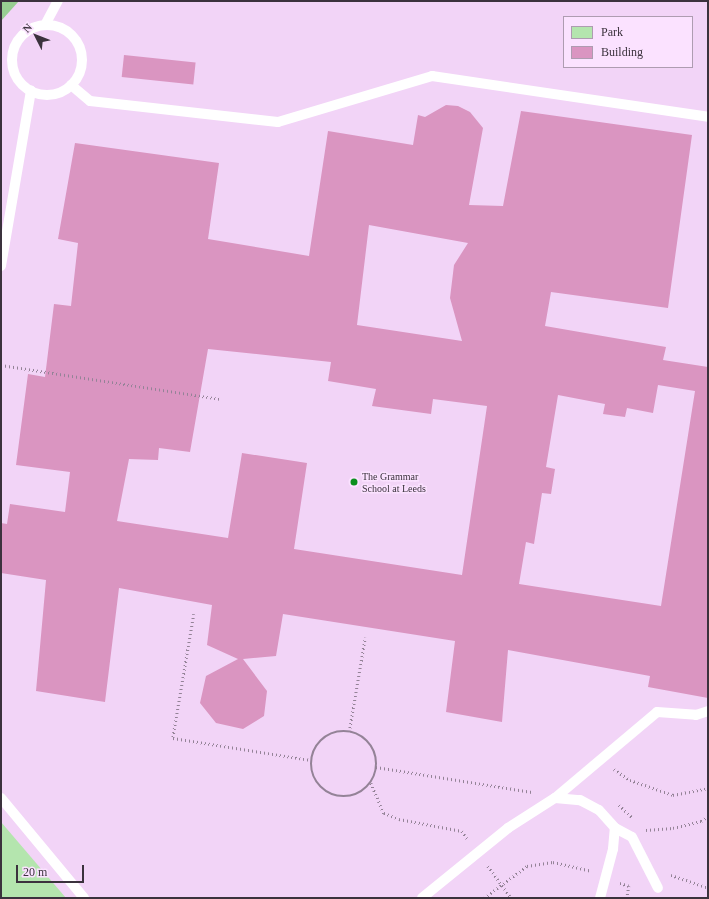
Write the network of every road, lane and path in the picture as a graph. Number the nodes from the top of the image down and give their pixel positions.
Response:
1 (58, 1) edge
2 (45, 25) junction
3 (72, 85) junction
4 (31, 91) junction
5 (708, 117) edge
6 (1, 266) edge
7 (1, 365) edge
8 (221, 399) dead end
9 (194, 614) dead end
10 (365, 637) dead end
11 (708, 711) edge
12 (349, 732) junction
13 (311, 760) junction
14 (600, 760) junction
15 (371, 783) junction
16 (708, 788) edge
17 (1, 798) edge
18 (555, 798) junction
19 (615, 828) junction
20 (470, 842) dead end
21 (486, 864) dead end
22 (593, 872) dead end
23 (668, 874) dead end
24 (615, 880) dead end
25 (500, 885) junction
26 (658, 888) dead end
27 (708, 888) edge
28 (84, 898) edge
29 (422, 898) edge
30 (484, 898) edge
31 (511, 898) edge
32 (600, 898) edge
33 (627, 898) edge

1 - 2 lane
2 - 3 lane
2 - 4 lane
3 - 4 lane
3 - 5 lane
4 - 6 lane
7 - 8 path
9 - 13 path
10 - 12 path
11 - 14 lane
12 - 13 path
12 - 15 path
13 - 15 path
14 - 16 path
14 - 18 lane
15 - 20 path
17 - 28 lane
18 - 19 lane
18 - 29 lane
19 - 26 lane
19 - 32 lane
21 - 25 path
22 - 25 path
23 - 27 path
24 - 33 path
25 - 30 path
25 - 31 path

